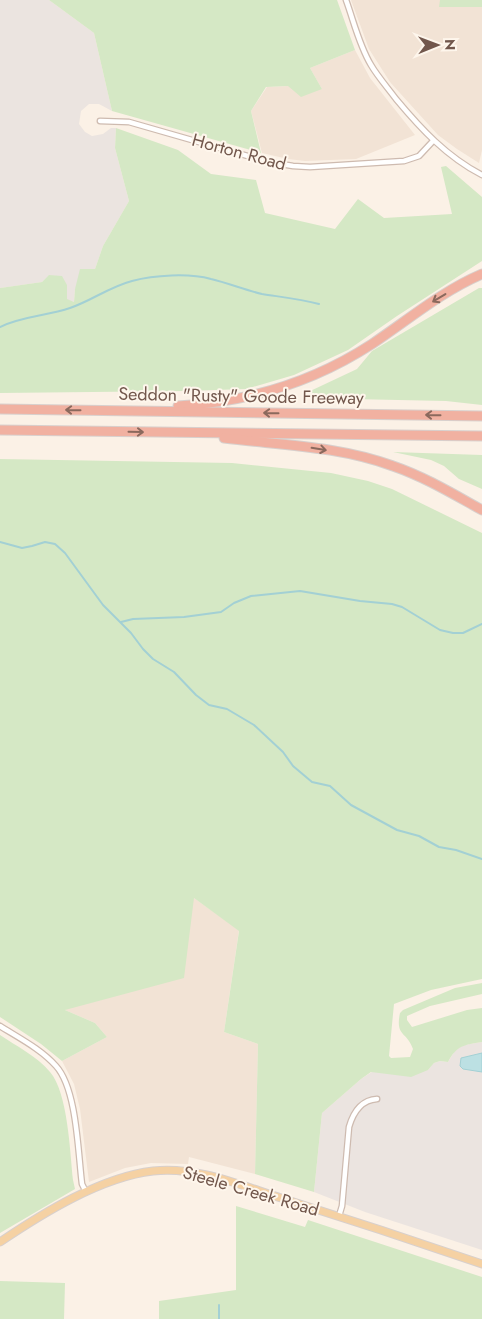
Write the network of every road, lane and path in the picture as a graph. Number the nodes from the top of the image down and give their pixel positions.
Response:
1 (346, 0) edge
2 (100, 121) dead end
3 (433, 141) junction
4 (482, 175) edge
5 (482, 274) edge
6 (0, 409) edge
7 (104, 411) junction
8 (482, 416) edge
9 (0, 430) edge
10 (184, 432) junction
11 (482, 436) edge
12 (482, 510) edge
13 (0, 1026) edge
14 (377, 1099) dead end
15 (86, 1192) junction
16 (339, 1216) junction
17 (0, 1242) edge
18 (482, 1264) edge

1 - 3 street
2 - 3 street, Horton Road
3 - 4 street
5 -> 7 highway
7 -> 6 highway, Seddon "Rusty" Goode Freeway
8 -> 7 highway, Seddon "Rusty" Goode Freeway
9 -> 10 highway, Seddon "Rusty" Goode Freeway
10 - 11 highway, Seddon "Rusty" Goode Freeway
10 -> 12 highway
13 - 15 street
14 - 16 street
15 - 16 main road, Steele Creek Road
15 - 17 main road, Steele Creek Road
16 - 18 main road, Steele Creek Road

